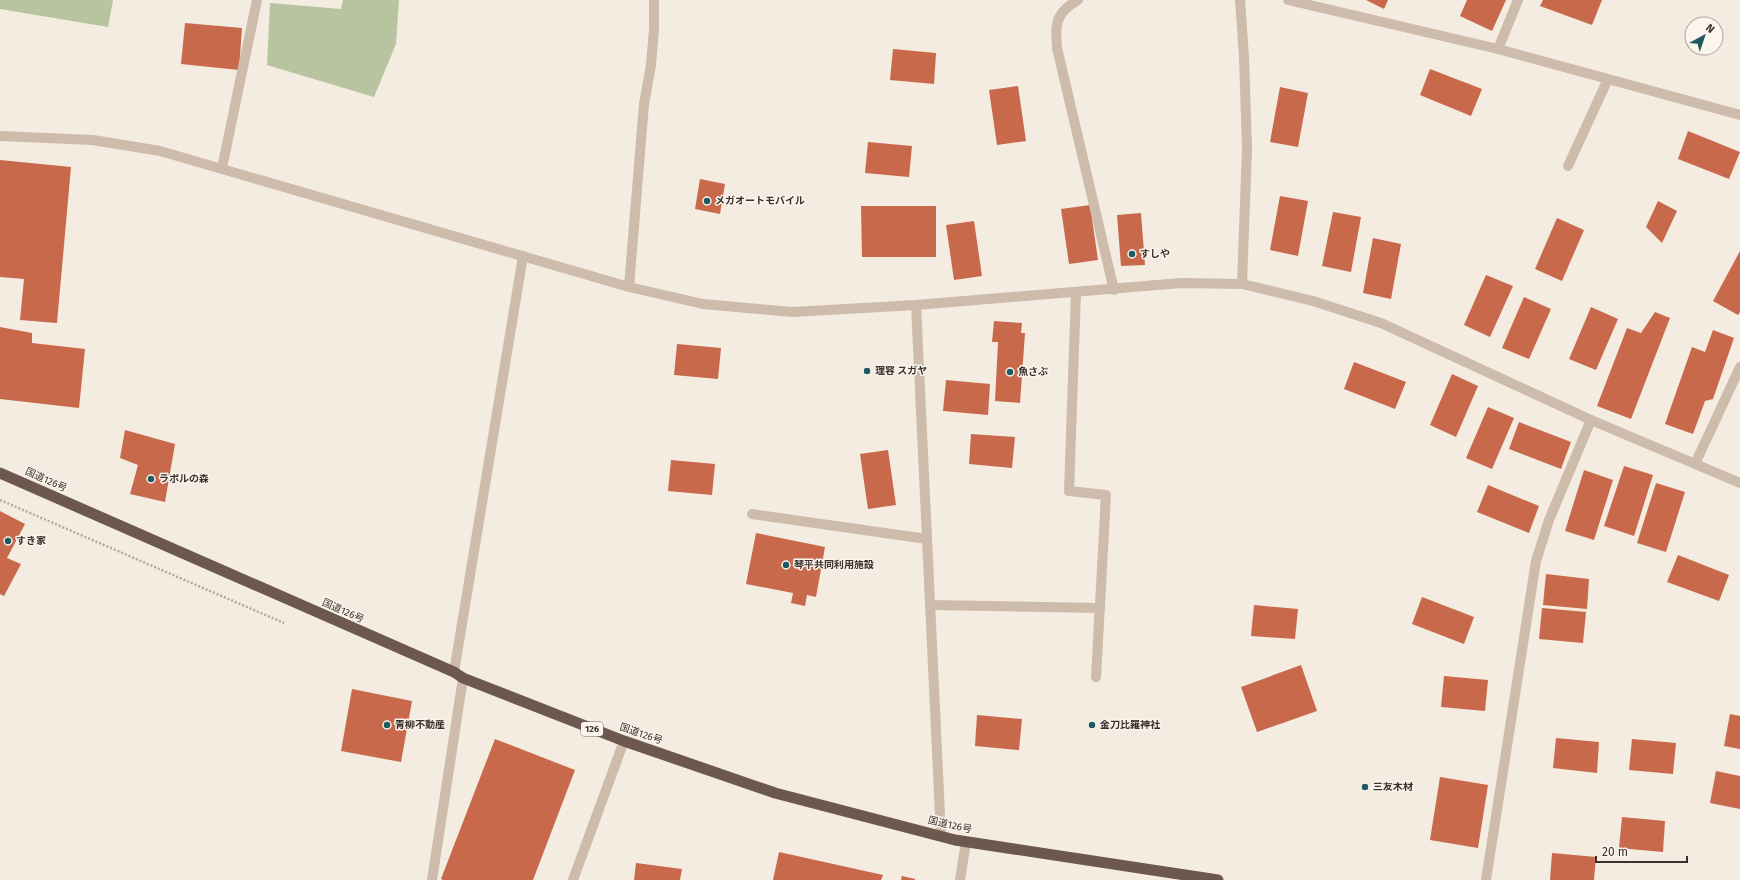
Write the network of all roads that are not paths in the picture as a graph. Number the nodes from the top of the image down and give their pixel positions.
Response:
1 (257, 0) edge
2 (654, 0) edge
3 (1078, 0) edge
4 (1240, 0) edge
5 (1288, 0) edge
6 (1518, 0) edge
7 (1498, 49) junction
8 (1608, 79) junction
9 (1740, 115) edge
10 (0, 136) edge
11 (1568, 166) dead end
12 (222, 168) junction
13 (523, 256) junction
14 (1242, 284) junction
15 (629, 287) junction
16 (1114, 290) junction
17 (1076, 293) junction
18 (916, 306) junction
19 (1740, 368) edge
20 (1591, 420) junction
21 (1695, 464) junction
22 (0, 473) edge
23 (1740, 483) edge
24 (752, 514) dead end
25 (927, 539) junction
26 (930, 605) junction
27 (1100, 608) junction
28 (458, 675) junction
29 (1096, 677) dead end
30 (624, 741) junction
31 (941, 836) junction
32 (966, 842) junction
33 (432, 880) edge
34 (573, 880) edge
35 (960, 880) edge
36 (1218, 880) edge
37 (1486, 880) edge

1 - 12 street
2 - 15 street
3 - 16 street
4 - 14 street
5 - 7 street
6 - 7 street
7 - 8 street
8 - 9 street
8 - 11 street
10 - 12 street
12 - 13 street
13 - 15 street
13 - 28 street
14 - 16 street
14 - 20 street
15 - 18 street
16 - 17 street
17 - 18 street
17 - 27 street
18 - 25 street
19 - 21 street
20 - 21 street
20 - 37 street
21 - 23 street
22 - 28 highway, 国道126号 / 126
24 - 25 street
25 - 26 street
26 - 27 street
26 - 31 street
27 - 29 street
28 - 30 highway, 国道126号 / 126
28 - 33 street
30 - 31 highway, 国道126号 / 126
30 - 34 street
31 - 32 highway, 国道126号 / 126
32 - 35 street
32 - 36 highway, 国道126号 / 126

